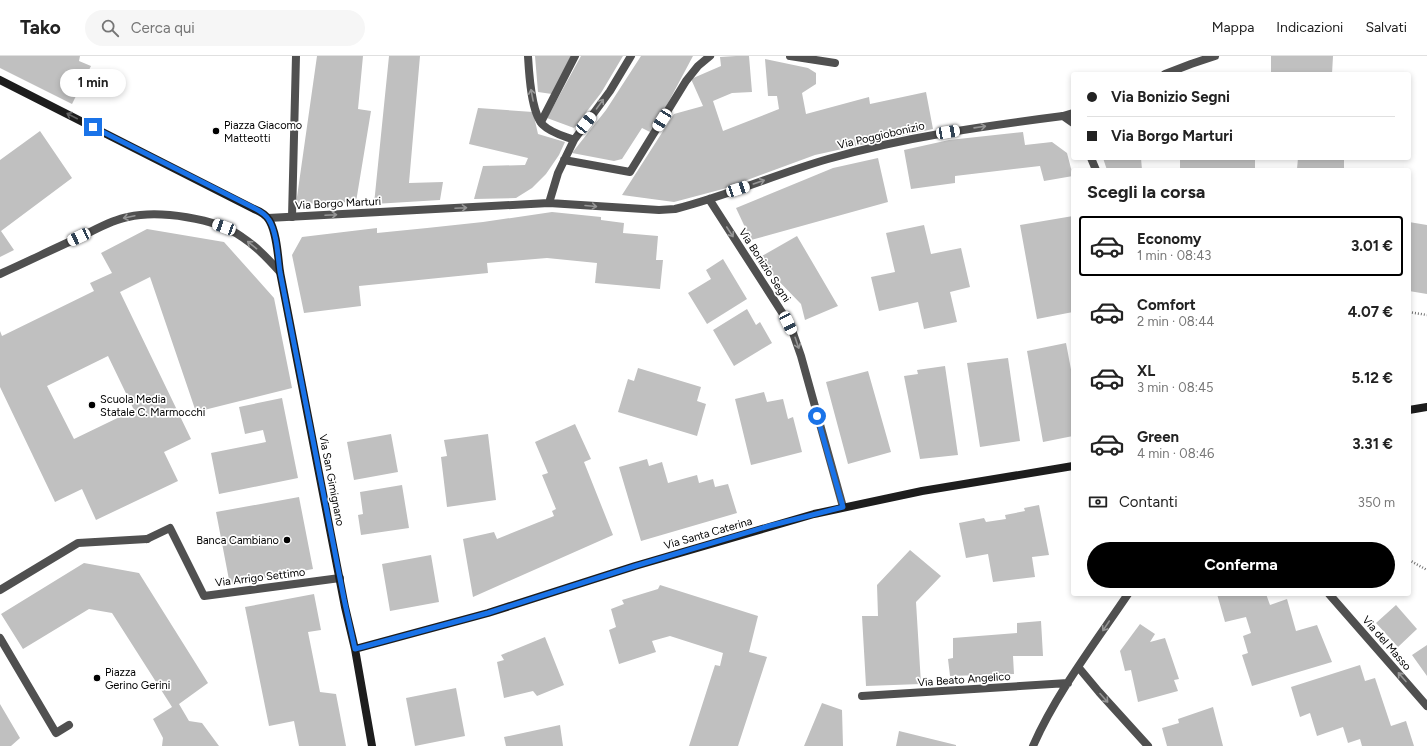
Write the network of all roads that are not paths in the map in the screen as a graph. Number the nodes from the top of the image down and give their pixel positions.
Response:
1 (296, 56) edge
2 (528, 56) edge
3 (575, 56) edge
4 (630, 56) edge
5 (710, 56) edge
6 (790, 56) edge
7 (1215, 56) edge
8 (834, 63) dead end
9 (1170, 72) edge
10 (0, 80) edge
11 (1071, 114) edge
12 (1063, 116) junction
13 (541, 122) junction
14 (1071, 122) edge
15 (574, 140) junction
16 (564, 160) junction
17 (709, 199) junction
18 (549, 203) junction
19 (292, 217) junction
20 (268, 218) junction
21 (280, 272) junction
22 (0, 274) edge
23 (1427, 407) edge
24 (1411, 410) edge
25 (1071, 466) edge
26 (843, 507) junction
27 (340, 578) junction
28 (0, 590) edge
29 (1127, 596) edge
30 (1332, 596) edge
31 (0, 638) edge
32 (355, 649) junction
33 (1079, 668) junction
34 (1068, 683) junction
35 (862, 696) dead end
36 (1427, 706) edge
37 (69, 725) dead end
38 (372, 746) edge
39 (1033, 746) edge
40 (1148, 746) edge

1 - 19 street
13 -> 2 street
3 - 13 street
15 -> 4 street
5 - 16 street
6 - 8 street
7 - 9 street
20 -> 10 main road
11 - 12 street, Via Poggiobonizio
12 - 14 street
17 -> 12 street, Via Poggiobonizio
13 - 15 street
15 - 16 street
16 - 18 street
18 -> 17 street, Via Borgo Marturi
17 -> 26 street, Via Bonizio Segni
19 -> 18 street, Via Borgo Marturi
19 - 20 street, Via Borgo Marturi
20 - 21 main road, Via San Gimignano
21 -> 22 street
21 - 27 main road, Via San Gimignano
23 - 24 main road
25 - 26 main road, Via Santa Caterina
26 - 32 main road, Via Santa Caterina
27 - 28 street, Via Arrigo Settimo
27 - 32 main road, Via San Gimignano
29 -> 33 street
36 -> 30 street, Via del Masso
31 - 37 street
32 - 38 main road, Via San Gimignano
33 - 34 street
33 -> 40 street
34 - 35 street, Via Beato Angelico
34 - 39 street

